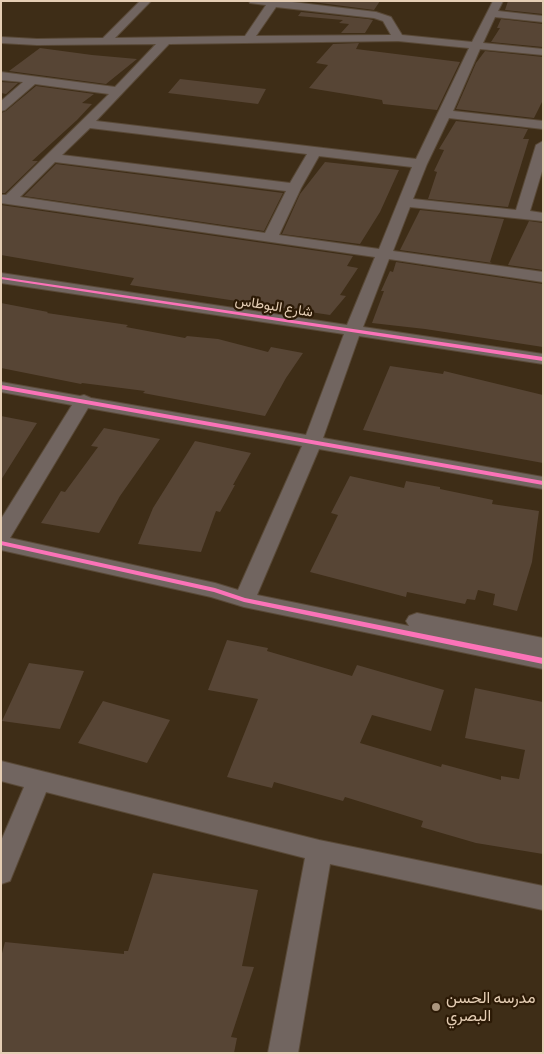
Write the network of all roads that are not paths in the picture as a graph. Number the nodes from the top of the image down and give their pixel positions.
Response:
1 (146, 1) edge
2 (254, 1) edge
3 (498, 1) edge
4 (273, 2) edge
5 (492, 14) junction
6 (543, 19) edge
7 (398, 38) junction
8 (249, 39) junction
9 (1, 40) edge
10 (166, 40) junction
11 (106, 41) junction
12 (476, 45) junction
13 (543, 52) edge
14 (1, 76) edge
15 (33, 80) junction
16 (117, 91) junction
17 (1, 107) edge
18 (445, 114) junction
19 (87, 124) junction
20 (543, 125) edge
21 (543, 145) edge
22 (315, 152) junction
23 (52, 158) junction
24 (420, 164) junction
25 (294, 188) junction
26 (5, 200) edge
27 (406, 202) junction
28 (522, 215) junction
29 (543, 218) edge
30 (270, 237) junction
31 (383, 254) junction
32 (543, 277) edge
33 (1, 278) edge
34 (353, 331) junction
35 (543, 359) edge
36 (1, 387) edge
37 (84, 400) junction
38 (313, 442) junction
39 (543, 483) edge
40 (1, 536) edge
41 (1, 543) edge
42 (246, 594) junction
43 (543, 646) edge
44 (543, 662) edge
45 (1, 770) edge
46 (39, 780) junction
47 (319, 851) junction
48 (1, 873) edge
49 (543, 898) edge
50 (284, 1053) edge

1 - 11 street
2 - 4 street
3 - 5 street
4 - 7 street
4 - 8 street
5 - 6 street
5 - 12 street
7 - 8 street
7 - 12 street
8 - 10 street
9 - 11 street
10 - 11 street
10 - 16 street
12 - 13 street
12 - 18 street
14 - 15 street
15 - 16 street
15 - 17 street
16 - 19 street
18 - 20 street
18 - 24 street
19 - 22 street
19 - 23 street
21 - 28 street
22 - 24 street
22 - 25 street
23 - 25 street
23 - 26 street
24 - 27 street
25 - 30 street
26 - 30 street
27 - 28 street
27 - 31 street
28 - 29 street
30 - 31 street
31 - 32 street
31 - 34 street
33 - 34 street, شارع البوطاس
34 - 35 street, شارع البوطاس
34 - 38 street
36 - 37 street
37 - 38 street
37 - 40 street
38 - 39 street
38 - 42 street
41 - 42 street
42 - 43 street
42 - 44 street
45 - 46 street
46 - 47 street
46 - 48 street
47 - 49 street
47 - 50 street

